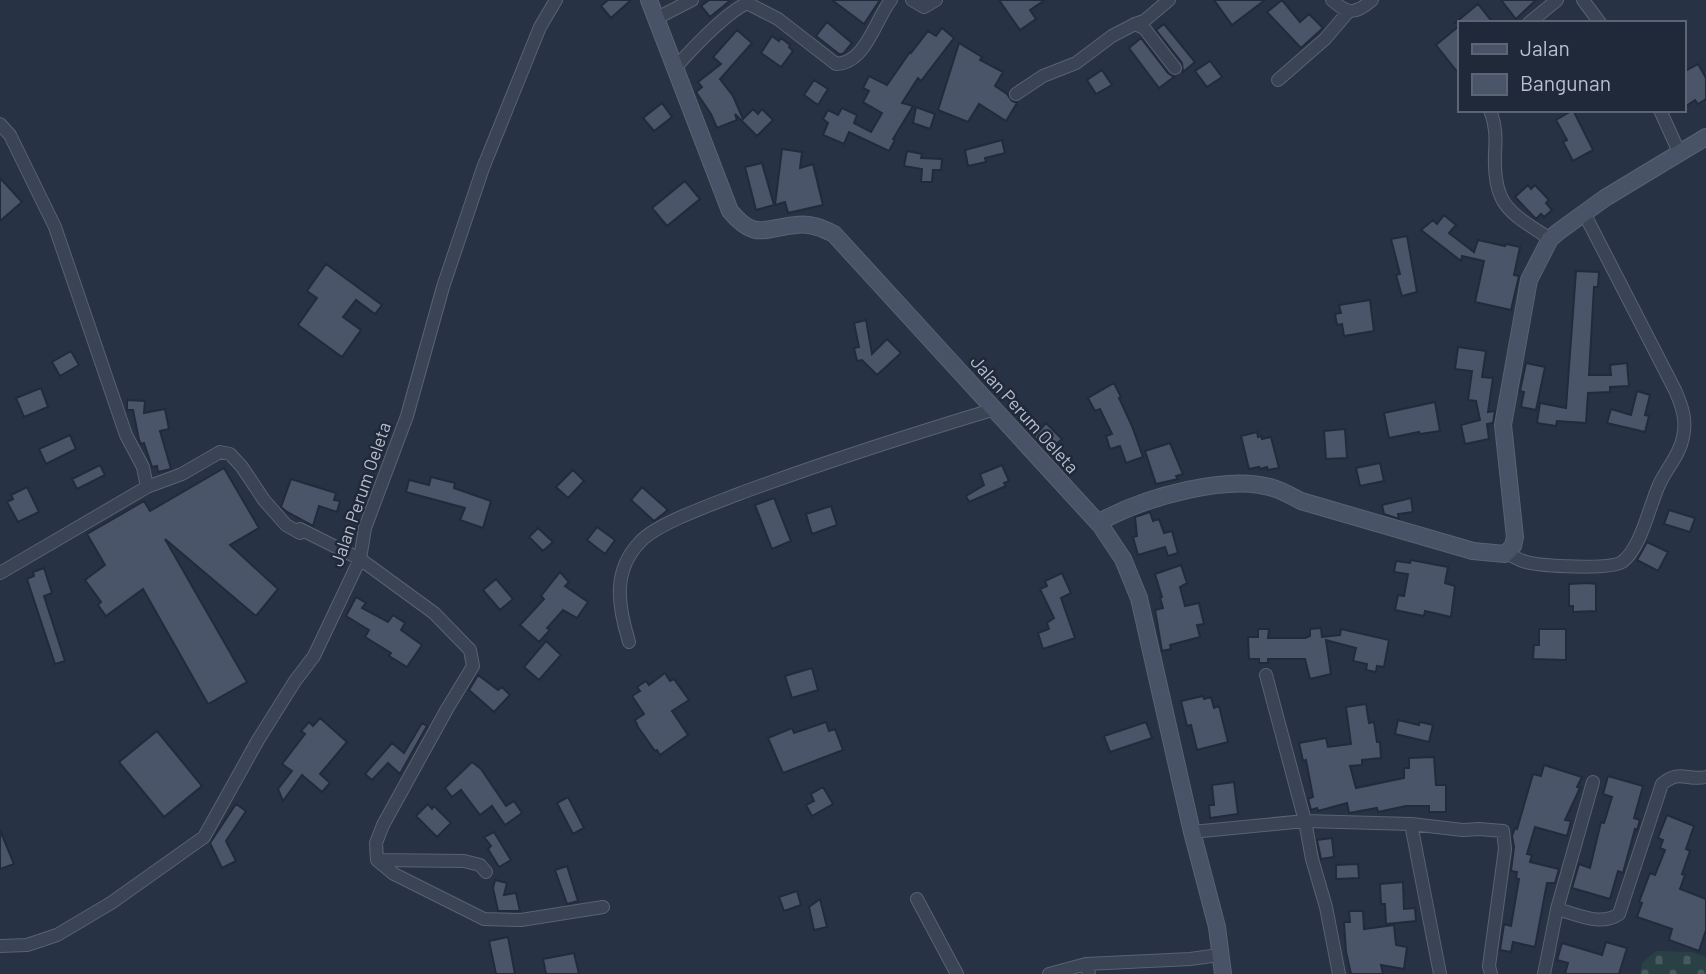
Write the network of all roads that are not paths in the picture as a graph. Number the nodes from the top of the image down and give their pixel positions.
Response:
1 (556, 0) edge
2 (649, 0) edge
3 (692, 0) edge
4 (891, 0) edge
5 (912, 0) edge
6 (936, 0) edge
7 (1169, 0) edge
8 (1332, 0) edge
9 (1372, 0) edge
10 (1557, 0) edge
11 (1583, 0) edge
12 (753, 4) edge
13 (1348, 12) junction
14 (657, 18) junction
15 (1531, 21) edge
16 (1599, 21) edge
17 (1135, 24) junction
18 (1175, 68) dead end
19 (674, 69) junction
20 (1278, 80) dead end
21 (1016, 94) dead end
22 (1491, 112) edge
23 (1661, 112) edge
24 (0, 124) edge
25 (1706, 137) edge
26 (1679, 152) junction
27 (1584, 213) junction
28 (1550, 239) junction
29 (995, 409) junction
30 (147, 487) junction
31 (1101, 526) junction
32 (1506, 553) junction
33 (360, 559) junction
34 (0, 573) edge
35 (629, 642) dead end
36 (1266, 675) dead end
37 (1706, 777) edge
38 (1593, 782) dead end
39 (1306, 821) junction
40 (1410, 824) junction
41 (1192, 832) junction
42 (377, 860) junction
43 (486, 872) dead end
44 (917, 899) dead end
45 (603, 907) dead end
46 (1558, 909) junction
47 (0, 946) edge
48 (1219, 954) junction
49 (1088, 969) edge
50 (957, 974) edge
51 (1049, 974) edge
52 (1223, 974) edge
53 (1339, 974) edge
54 (1440, 974) edge
55 (1491, 974) edge
56 (1544, 974) edge

1 - 33 street, Jalan Perum Oeleta
2 - 14 street, Jalan Perum Oeleta
3 - 14 street
4 - 12 street
5 - 6 street
7 - 17 street
8 - 13 street
9 - 13 street
10 - 15 street
11 - 16 street
12 - 19 street
13 - 20 street
14 - 19 street, Jalan Perum Oeleta
17 - 18 street
17 - 21 street
19 - 29 street, Jalan Perum Oeleta
22 - 28 street
23 - 26 street
24 - 30 street
25 - 26 street
26 - 27 street
27 - 28 street
27 - 32 street
28 - 32 street
29 - 31 street, Jalan Perum Oeleta
29 - 35 street
30 - 33 street
30 - 34 street
31 - 32 street
31 - 41 street, Jalan Perum Oeleta
33 - 42 street
33 - 47 street, Jalan Perum Oeleta
36 - 39 street
37 - 46 street
38 - 46 street
39 - 40 street
39 - 41 street
39 - 53 street
40 - 54 street
40 - 55 street
41 - 48 street, Jalan Perum Oeleta
42 - 43 street
42 - 45 street
44 - 50 street
46 - 56 street
48 - 49 street
48 - 52 street, Jalan Perum Oeleta
49 - 51 street

